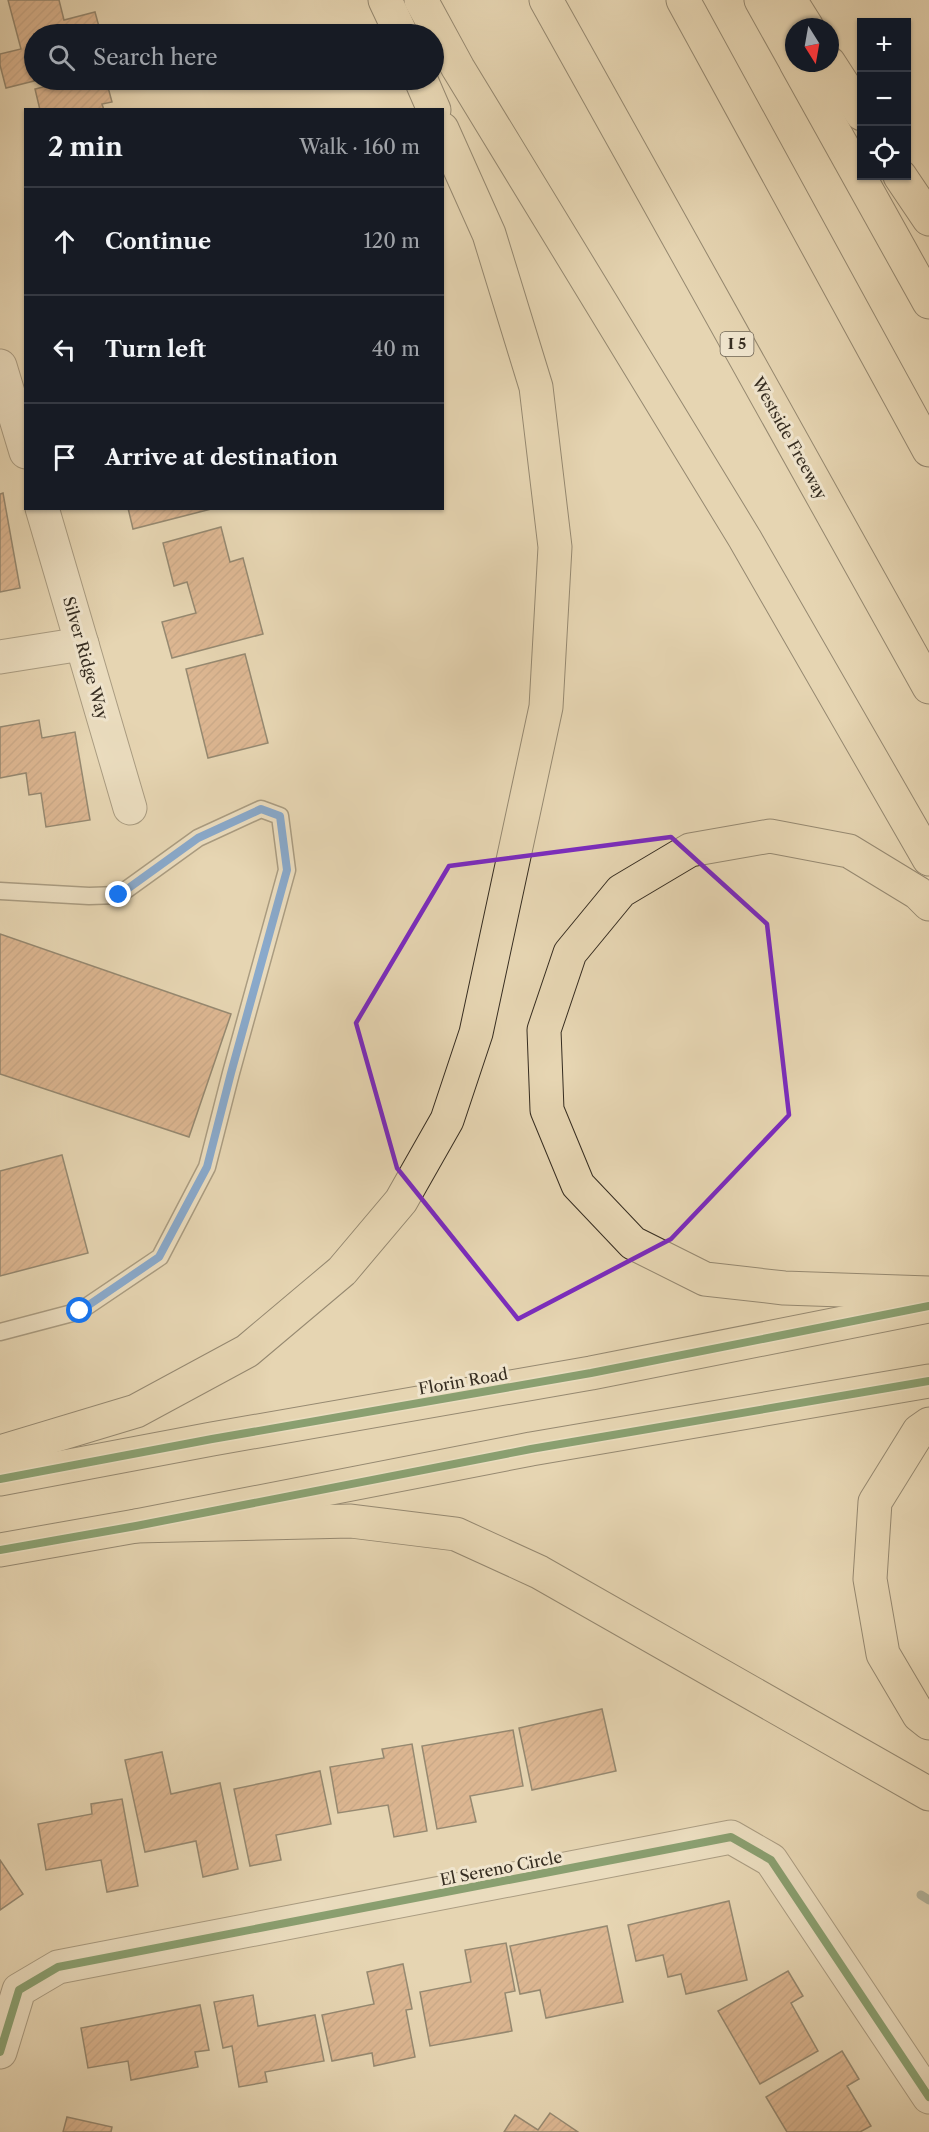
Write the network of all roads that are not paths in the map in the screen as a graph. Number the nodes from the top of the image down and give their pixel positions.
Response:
1 (385, 0) edge
2 (421, 0) edge
3 (546, 0) edge
4 (683, 0) edge
5 (761, 0) edge
6 (790, 0) edge
7 (801, 18) edge
8 (396, 24) edge
9 (434, 24) edge
10 (444, 42) edge
11 (785, 43) edge
12 (801, 72) edge
13 (835, 72) edge
14 (425, 90) edge
15 (857, 107) edge
16 (433, 108) edge
17 (444, 133) edge
18 (903, 180) edge
19 (929, 219) edge
20 (929, 302) edge
21 (0, 366) edge
22 (24, 445) edge
23 (929, 450) edge
24 (43, 510) edge
25 (82, 644) junction
26 (0, 657) edge
27 (929, 687) edge
28 (130, 808) dead end
29 (929, 858) edge
30 (0, 891) edge
31 (929, 904) edge
32 (929, 1293) edge
33 (929, 1306) edge
34 (0, 1332) edge
35 (929, 1381) edge
36 (929, 1424) edge
37 (0, 1452) edge
38 (0, 1479) edge
39 (136, 1526) junction
40 (0, 1550) edge
41 (929, 1723) edge
42 (929, 1794) edge
43 (0, 2052) edge
44 (929, 2097) edge

1 - 8 main road
2 - 9 main road
3 - 27 main road, Westside Freeway / I 5
4 - 23 main road
5 - 11 main road
6 - 7 main road
10 - 29 main road
12 - 20 main road
13 - 15 main road
14 - 16 main road
17 - 37 main road
18 - 19 main road
21 - 22 street
24 - 25 street, Silver Ridge Way
25 - 26 street
25 - 28 street, Silver Ridge Way
30 - 34 lane
31 - 32 main road
33 - 38 main road, Florin Road
35 - 39 main road
36 - 41 main road
39 - 40 main road
39 - 42 main road
43 - 44 street, El Sereno Circle

